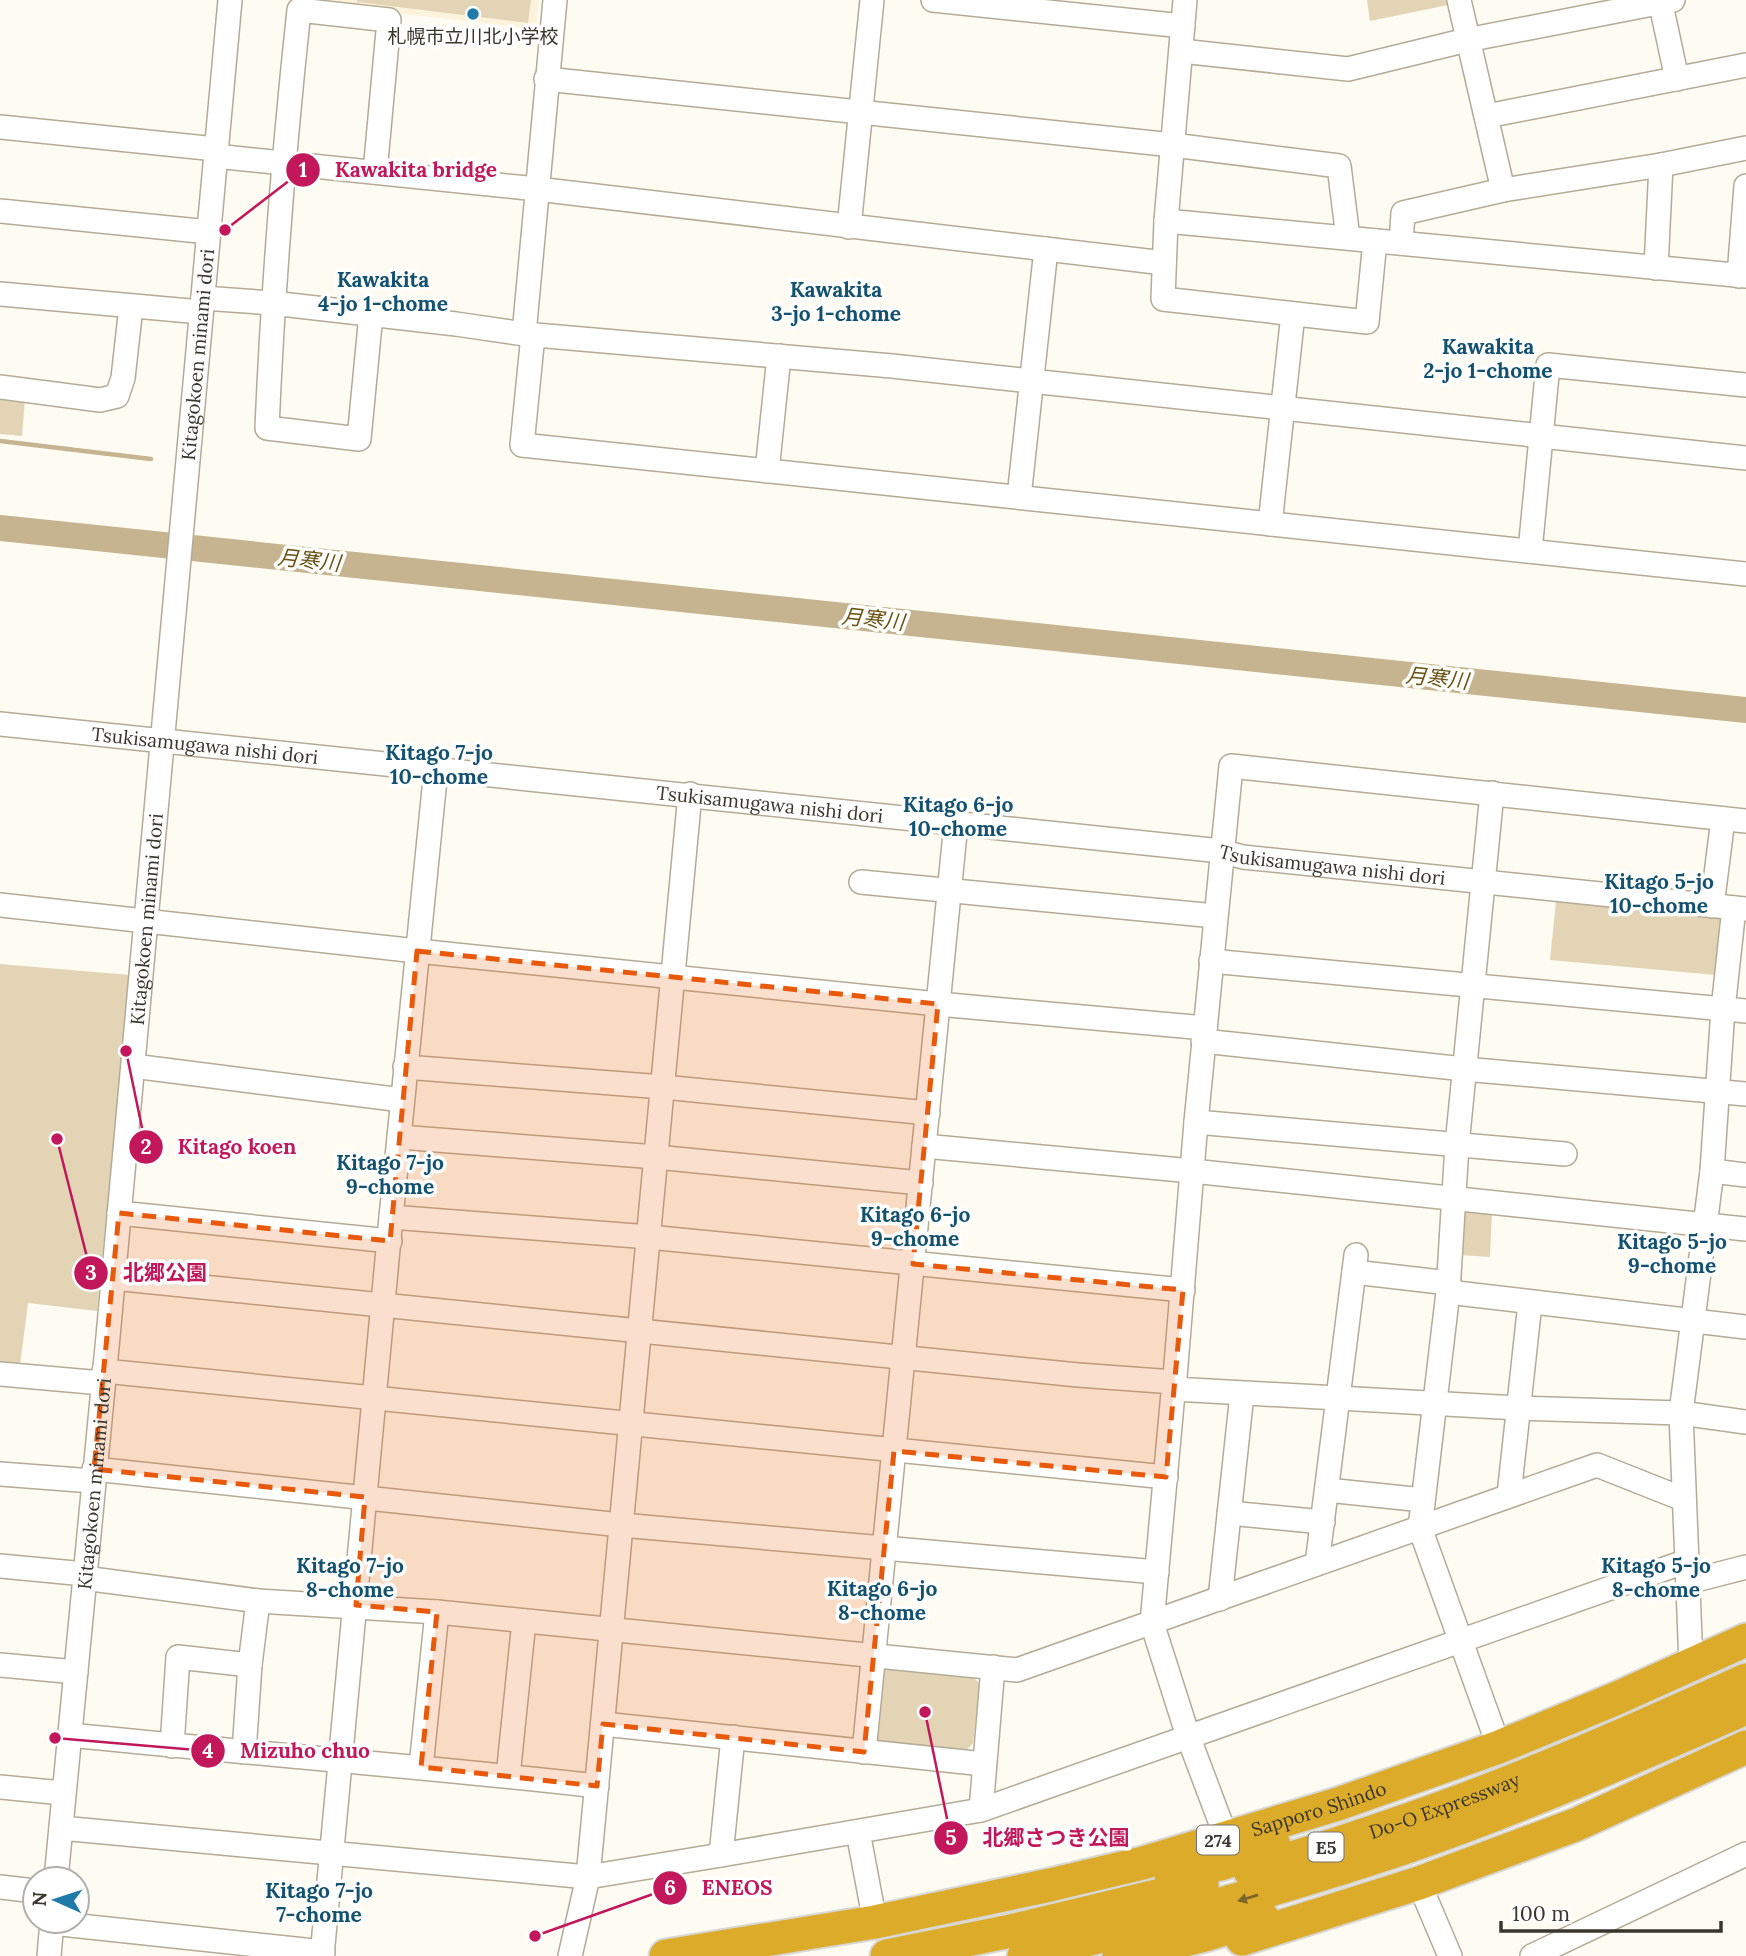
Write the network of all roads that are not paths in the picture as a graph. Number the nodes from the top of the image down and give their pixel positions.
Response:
1 (230, 0) edge
2 (555, 0) edge
3 (872, 0) edge
4 (933, 0) edge
5 (1185, 0) edge
6 (1459, 0) edge
7 (1664, 1) edge
8 (1183, 26) junction
9 (1467, 40) junction
10 (1181, 51) junction
11 (1746, 65) edge
12 (546, 79) junction
13 (1677, 79) junction
14 (860, 113) junction
15 (1487, 116) junction
16 (0, 127) edge
17 (1173, 145) junction
18 (1746, 148) edge
19 (216, 153) junction
20 (283, 163) junction
21 (1661, 164) junction
22 (375, 172) junction
23 (1746, 186) edge
24 (537, 189) junction
25 (1503, 190) junction
26 (0, 211) edge
27 (1166, 221) junction
28 (849, 227) junction
29 (209, 232) junction
30 (1348, 238) junction
31 (1375, 241) junction
32 (1401, 243) junction
33 (1046, 249) junction
34 (1164, 262) junction
35 (1656, 268) junction
36 (1742, 276) edge
37 (0, 294) edge
38 (272, 303) junction
39 (202, 305) junction
40 (131, 307) junction
41 (1293, 313) junction
42 (371, 314) junction
43 (528, 334) junction
44 (779, 356) junction
45 (1032, 381) junction
46 (1746, 385) edge
47 (0, 387) edge
48 (1284, 408) junction
49 (1542, 436) junction
50 (1746, 458) edge
51 (767, 471) junction
52 (1019, 497) junction
53 (1270, 524) junction
54 (1530, 551) junction
55 (1746, 574) edge
56 (0, 724) edge
57 (163, 741) junction
58 (436, 769) junction
59 (1492, 793) junction
60 (690, 794) junction
61 (1735, 820) edge
62 (956, 823) junction
63 (1221, 851) junction
64 (861, 882) dead end
65 (1483, 882) junction
66 (950, 890) junction
67 (0, 905) edge
68 (1730, 908) edge
69 (1215, 916) junction
70 (147, 920) junction
71 (417, 951) junction
72 (1211, 961) junction
73 (673, 976) junction
74 (1473, 985) junction
75 (939, 1004) junction
76 (1735, 1010) edge
77 (1204, 1035) junction
78 (133, 1066) junction
79 (405, 1067) junction
80 (1464, 1069) junction
81 (663, 1087) junction
82 (1718, 1091) junction
83 (1746, 1094) edge
84 (402, 1100) junction
85 (928, 1113) junction
86 (1196, 1122) junction
87 (399, 1137) junction
88 (1457, 1145) junction
89 (924, 1146) junction
90 (1565, 1154) dead end
91 (656, 1157) junction
92 (1192, 1171) junction
93 (1712, 1171) junction
94 (1746, 1175) edge
95 (921, 1183) junction
96 (1454, 1199) junction
97 (119, 1213) junction
98 (391, 1217) junction
99 (1705, 1225) junction
100 (1746, 1229) edge
101 (649, 1237) junction
102 (390, 1241) junction
103 (913, 1264) junction
104 (113, 1278) junction
105 (1449, 1287) junction
106 (1183, 1290) junction
107 (1530, 1303) junction
108 (384, 1305) junction
109 (1693, 1322) junction
110 (1746, 1327) edge
111 (640, 1330) junction
112 (904, 1357) junction
113 (0, 1374) edge
114 (103, 1377) junction
115 (1174, 1389) junction
116 (1242, 1394) junction
117 (1339, 1397) junction
118 (375, 1398) junction
119 (1435, 1402) junction
120 (1518, 1408) junction
121 (1681, 1413) junction
122 (1746, 1422) edge
123 (631, 1423) junction
124 (894, 1451) junction
125 (0, 1474) edge
126 (94, 1475) junction
127 (1166, 1477) junction
128 (1326, 1490) junction
129 (1509, 1495) junction
130 (365, 1497) junction
131 (1683, 1499) junction
132 (1423, 1500) junction
133 (1229, 1513) junction
134 (1323, 1521) junction
135 (621, 1525) junction
136 (1420, 1528) junction
137 (885, 1547) junction
138 (1318, 1564) junction
139 (0, 1566) edge
140 (1746, 1567) edge
141 (1157, 1572) junction
142 (1688, 1572) junction
143 (85, 1576) junction
144 (1220, 1599) junction
145 (258, 1601) junction
146 (356, 1605) junction
147 (437, 1612) junction
148 (524, 1621) junction
149 (1152, 1623) junction
150 (612, 1629) junction
151 (1460, 1639) junction
152 (1746, 1640) edge
153 (874, 1656) junction
154 (1746, 1661) edge
155 (1691, 1664) junction
156 (0, 1665) edge
157 (250, 1665) junction
158 (993, 1667) junction
159 (76, 1672) junction
160 (1746, 1680) edge
161 (1746, 1707) edge
162 (603, 1724) junction
163 (70, 1735) junction
164 (1188, 1735) junction
165 (733, 1737) junction
166 (172, 1745) junction
167 (1499, 1747) junction
168 (1744, 1748) edge
169 (244, 1752) junction
170 (864, 1752) junction
171 (340, 1762) junction
172 (984, 1764) junction
173 (421, 1767) junction
174 (508, 1776) junction
175 (597, 1786) junction
176 (0, 1787) edge
177 (64, 1793) junction
178 (981, 1810) junction
179 (61, 1828) junction
180 (858, 1832) junction
181 (1226, 1837) junction
182 (332, 1854) junction
183 (1746, 1854) edge
184 (721, 1855) junction
185 (57, 1865) edge
186 (588, 1877) junction
187 (1419, 1883) junction
188 (0, 1888) edge
189 (21, 1890) edge
190 (875, 1922) junction
191 (91, 1927) edge
192 (51, 1935) edge
193 (705, 1950) junction
194 (323, 1954) edge
195 (49, 1956) edge
196 (570, 1956) edge
197 (666, 1956) edge
198 (887, 1956) edge
199 (1024, 1956) edge
200 (1119, 1956) edge
201 (1182, 1956) edge
202 (1450, 1956) edge
203 (1532, 1956) edge

1 - 19 street, Kitagokoen minami dori
2 - 12 street
3 - 14 street
4 - 8 street
5 - 8 street
6 - 9 street
7 - 9 street
7 - 13 street
8 - 10 street
9 - 10 street
9 - 15 street
10 - 17 street
11 - 13 street
12 - 14 street
12 - 24 street
13 - 15 street
14 - 17 street
14 - 28 street
15 - 25 street
16 - 19 street
17 - 27 street
17 - 30 street
18 - 21 street
19 - 20 street
19 - 29 street, Kitagokoen minami dori
20 - 22 street
20 - 22 street
20 - 38 street
21 - 25 street
21 - 35 street
22 - 24 street
23 - 36 street
24 - 28 street
24 - 43 street
25 - 32 street
26 - 29 street
27 - 30 street
27 - 34 street
28 - 33 street
29 - 39 street, Kitagokoen minami dori
30 - 31 street
31 - 32 street
31 - 41 street
32 - 35 street
33 - 34 street
33 - 45 street
34 - 41 street
35 - 36 street
37 - 40 street
38 - 39 street
38 - 42 street
38 - 42 street
39 - 40 street
39 - 57 street, Kitagokoen minami dori
40 - 47 street
41 - 48 street
42 - 43 street
43 - 44 street
43 - 51 street
44 - 45 street
44 - 51 street
45 - 48 street
45 - 52 street
46 - 49 street
48 - 49 street
48 - 53 street
49 - 50 street
49 - 54 street
51 - 52 street
52 - 53 street
53 - 54 street
54 - 55 street
56 - 57 street, Tsukisamugawa nishi dori
57 - 58 street, Tsukisamugawa nishi dori
57 - 70 street, Kitagokoen minami dori
58 - 60 street, Tsukisamugawa nishi dori
58 - 71 street
59 - 61 street
59 - 63 street
59 - 65 street
60 - 62 street, Tsukisamugawa nishi dori
60 - 73 street
61 - 68 street
62 - 63 street, Tsukisamugawa nishi dori
62 - 66 street
63 - 65 street, Tsukisamugawa nishi dori
63 - 69 street
64 - 66 street
65 - 68 street, Tsukisamugawa nishi dori
65 - 74 street
66 - 69 street
66 - 75 street
67 - 70 street
68 - 76 street
69 - 72 street
70 - 71 street
70 - 78 street, Kitagokoen minami dori
71 - 73 street
71 - 79 street
72 - 74 street
72 - 77 street
73 - 75 street
73 - 81 street
74 - 76 street
74 - 80 street
75 - 77 street
75 - 85 street
76 - 82 street
77 - 80 street
77 - 86 street
78 - 84 street
78 - 97 street, Kitagokoen minami dori
79 - 81 street
79 - 84 street
80 - 82 street
80 - 88 street
81 - 85 street
81 - 91 street
82 - 83 street
82 - 93 street
84 - 87 street
85 - 89 street
86 - 88 street
86 - 92 street
87 - 91 street
87 - 98 street
88 - 90 street
88 - 96 street
89 - 92 street
89 - 95 street
91 - 95 street
91 - 101 street
92 - 96 street
92 - 106 street
93 - 94 street
93 - 99 street
95 - 103 street
96 - 99 street
96 - 105 street
97 - 102 street
97 - 104 street, Kitagokoen minami dori
98 - 101 street
98 - 102 street
99 - 100 street
99 - 109 street
101 - 103 street
101 - 111 street
102 - 108 street
103 - 106 street
103 - 112 street
104 - 108 street
104 - 114 street, Kitagokoen minami dori
105 - 107 street
105 - 117 street
105 - 119 street
106 - 115 street
107 - 109 street
107 - 120 street
108 - 111 street
108 - 118 street
109 - 110 street
109 - 121 street
111 - 112 street
111 - 123 street
112 - 115 street
112 - 124 street
113 - 114 street
114 - 118 street
114 - 126 street, Kitagokoen minami dori
115 - 116 street
115 - 127 street
116 - 117 street
116 - 133 street
117 - 119 street
117 - 128 street
118 - 123 street
118 - 130 street
119 - 120 street
119 - 132 street
120 - 121 street
120 - 129 street
121 - 122 street
121 - 131 street
123 - 124 street
123 - 135 street
124 - 127 street
124 - 137 street
125 - 126 street
126 - 130 street
126 - 143 street, Kitagokoen minami dori
127 - 141 street
128 - 132 street
128 - 134 street
129 - 131 street
129 - 136 street
130 - 135 street
130 - 146 street
131 - 142 street
132 - 136 street
133 - 134 street
133 - 144 street
134 - 138 street
135 - 137 street
135 - 150 street
136 - 138 street
136 - 151 street
137 - 141 street
137 - 153 street
138 - 144 street
139 - 143 street
140 - 142 street
141 - 149 street
142 - 151 street
142 - 155 street
143 - 145 street
143 - 159 street, Kitagokoen minami dori
144 - 149 street
145 - 146 street
145 - 157 street
146 - 147 street
146 - 171 street
147 - 148 street
147 - 173 street
148 - 150 street
148 - 174 street
149 - 158 street
149 - 164 street
150 - 153 street
150 - 162 street
151 - 164 street
151 - 167 street
152 - 155 highway, Sapporo Shindo / 274
153 - 158 street
153 - 170 street
154 - 193 highway
155 - 167 highway, Sapporo Shindo / 274
156 - 159 street
157 - 166 street
157 - 169 street
158 - 172 street
159 - 163 street, Kitagokoen minami dori
160 - 198 highway, Do-O Expressway / E5
161 -> 199 highway, Do-O Expressway / E5
162 - 165 street
162 - 175 street
163 - 166 street
163 - 177 street, Kitagokoen minami dori
164 - 178 street
164 - 181 street
165 - 170 street
165 - 184 street
166 - 169 street
167 - 181 highway, Sapporo Shindo / 274
168 - 187 highway
168 - 200 highway
169 - 171 street
170 - 172 street
171 - 173 street
171 - 182 street
172 - 178 street
173 - 174 street
174 - 175 street
175 - 186 street
176 - 177 street
177 - 179 street, Kitagokoen minami dori
178 - 180 street
179 - 182 street
179 - 185 street, Kitagokoen minami dori
180 - 184 street
180 - 190 street
181 - 190 highway, Sapporo Shindo / 274
182 - 186 street
182 - 194 street
183 - 203 street
184 - 186 street
186 - 196 street
187 - 201 highway
187 - 202 street
188 - 189 street
190 - 193 highway, Sapporo Shindo / 274
191 - 194 street
192 - 195 street
193 - 197 highway, Sapporo Shindo / 274

